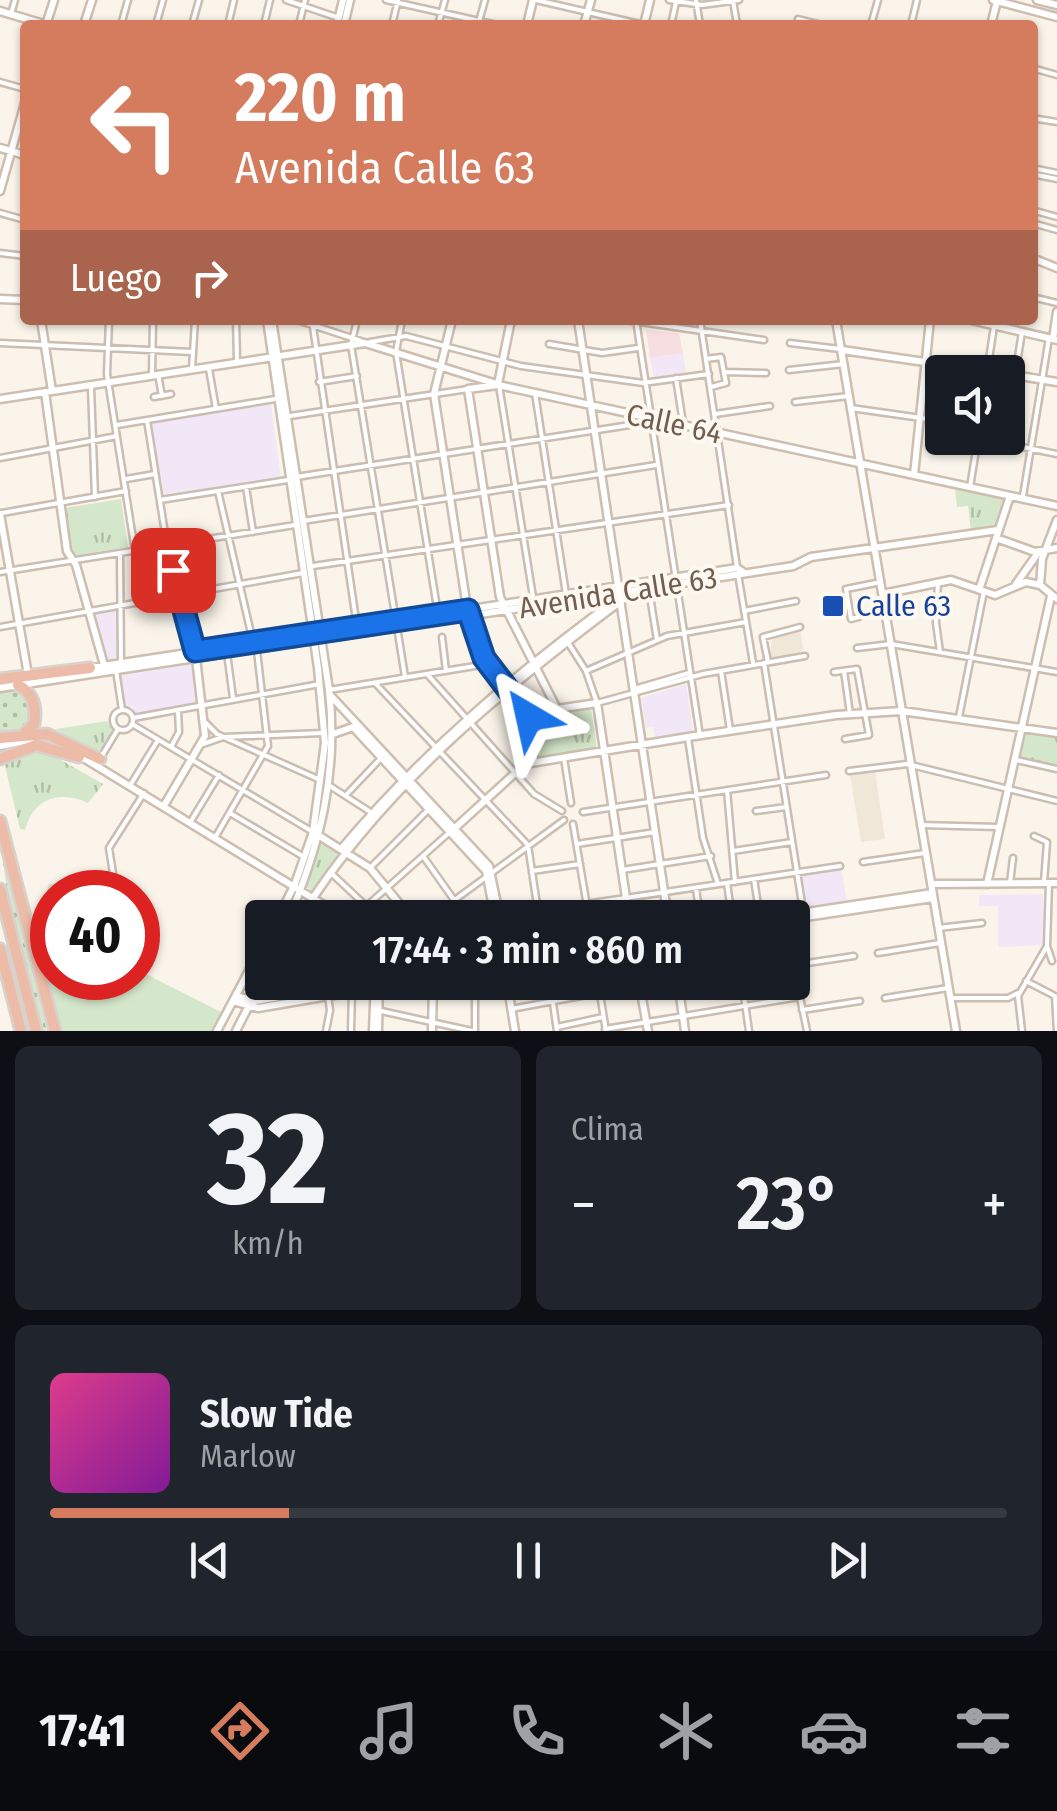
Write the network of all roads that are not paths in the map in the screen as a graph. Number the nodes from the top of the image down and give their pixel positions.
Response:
1 (16, 0) edge
2 (286, 0) edge
3 (386, 0) edge
4 (445, 0) edge
5 (534, 0) edge
6 (590, 0) edge
7 (735, 0) edge
8 (996, 0) edge
9 (1037, 0) edge
10 (398, 1) edge
11 (673, 1) edge
12 (696, 2) edge
13 (304, 3) edge
14 (1057, 6) edge
15 (442, 12) junction
16 (588, 12) junction
17 (3, 14) edge
18 (1057, 18) edge
19 (798, 19) dead end
20 (335, 20) edge
21 (440, 20) edge
22 (469, 20) edge
23 (586, 20) edge
24 (622, 20) edge
25 (802, 20) edge
26 (20, 120) edge
27 (0, 148) edge
28 (11, 151) junction
29 (20, 154) edge
30 (0, 191) edge
31 (1057, 312) edge
32 (43, 325) edge
33 (109, 325) edge
34 (153, 325) edge
35 (194, 325) edge
36 (236, 325) edge
37 (271, 325) edge
38 (311, 325) edge
39 (317, 325) edge
40 (356, 325) edge
41 (401, 325) edge
42 (451, 325) edge
43 (510, 325) edge
44 (579, 325) edge
45 (636, 325) edge
46 (662, 325) edge
47 (701, 325) edge
48 (837, 325) edge
49 (930, 325) edge
50 (994, 325) edge
51 (1000, 325) edge
52 (702, 331) junction
53 (1022, 332) junction
54 (398, 337) junction
55 (1053, 339) edge
56 (764, 340) dead end
57 (352, 341) junction
58 (790, 342) dead end
59 (0, 343) edge
60 (365, 343) junction
61 (550, 344) dead end
62 (45, 345) junction
63 (446, 345) junction
64 (108, 348) junction
65 (638, 348) junction
66 (152, 350) junction
67 (314, 350) junction
68 (583, 350) junction
69 (842, 350) junction
70 (192, 352) junction
71 (396, 352) junction
72 (927, 355) edge
73 (991, 355) edge
74 (1016, 355) edge
75 (274, 356) junction
76 (706, 358) junction
77 (501, 361) junction
78 (237, 362) junction
79 (925, 362) edge
80 (844, 364) junction
81 (441, 365) junction
82 (208, 366) junction
83 (192, 369) junction
84 (790, 370) dead end
85 (925, 371) edge
86 (724, 372) junction
87 (766, 373) dead end
88 (155, 374) junction
89 (708, 374) junction
90 (587, 375) junction
91 (357, 376) junction
92 (1025, 377) edge
93 (676, 378) junction
94 (1042, 380) junction
95 (108, 382) junction
96 (320, 382) junction
97 (1057, 382) edge
98 (643, 383) junction
99 (91, 385) junction
100 (499, 385) junction
101 (711, 387) junction
102 (468, 390) junction
103 (48, 392) junction
104 (534, 393) junction
105 (170, 394) dead end
106 (434, 394) junction
107 (162, 396) junction
108 (849, 396) junction
109 (154, 397) dead end
110 (404, 399) junction
111 (0, 400) edge
112 (275, 400) junction
113 (795, 402) dead end
114 (362, 405) junction
115 (592, 406) junction
116 (770, 406) dead end
117 (851, 408) junction
118 (216, 409) junction
119 (324, 411) junction
120 (715, 414) junction
121 (286, 416) junction
122 (920, 418) junction
123 (925, 419) edge
124 (147, 420) junction
125 (649, 420) junction
126 (116, 425) junction
127 (684, 426) junction
128 (595, 430) junction
129 (718, 434) junction
130 (117, 436) junction
131 (542, 439) junction
132 (93, 440) junction
133 (509, 444) junction
134 (1025, 447) edge
135 (53, 448) junction
136 (1032, 448) junction
137 (477, 449) junction
138 (443, 454) junction
139 (1057, 454) edge
140 (975, 455) edge
141 (0, 458) edge
142 (413, 459) junction
143 (656, 464) junction
144 (860, 464) junction
145 (371, 466) junction
146 (333, 472) junction
147 (155, 474) junction
148 (602, 474) junction
149 (914, 475) junction
150 (124, 479) junction
151 (292, 479) junction
152 (548, 482) junction
153 (246, 487) junction
154 (970, 487) junction
155 (516, 488) junction
156 (126, 491) junction
157 (218, 491) junction
158 (484, 492) junction
159 (1010, 496) junction
160 (95, 497) junction
161 (450, 498) junction
162 (1022, 498) junction
163 (160, 500) junction
164 (420, 502) junction
165 (59, 504) junction
166 (728, 505) junction
167 (1057, 506) edge
168 (378, 509) junction
169 (0, 514) edge
170 (340, 515) junction
171 (665, 516) junction
172 (299, 523) junction
173 (1057, 523) edge
174 (609, 524) junction
175 (253, 532) junction
176 (556, 532) junction
177 (997, 534) junction
178 (225, 536) junction
179 (523, 536) junction
180 (491, 541) junction
181 (167, 546) junction
182 (457, 546) junction
183 (875, 548) junction
184 (1057, 548) edge
185 (135, 550) junction
186 (427, 550) junction
187 (1042, 552) junction
188 (120, 553) junction
189 (385, 556) junction
190 (72, 561) junction
191 (347, 562) junction
192 (1032, 562) junction
193 (1041, 565) junction
194 (310, 566) junction
195 (738, 571) junction
196 (5, 572) edge
197 (302, 572) junction
198 (675, 580) junction
199 (881, 582) junction
200 (938, 582) junction
201 (237, 584) junction
202 (1040, 585) junction
203 (649, 588) junction
204 (982, 589) junction
205 (1008, 593) junction
206 (180, 594) junction
207 (566, 594) junction
208 (883, 594) junction
209 (602, 595) junction
210 (619, 595) junction
211 (1054, 597) edge
212 (533, 600) junction
213 (796, 601) dead end
214 (120, 605) junction
215 (506, 607) junction
216 (604, 608) junction
217 (89, 611) junction
218 (744, 611) junction
219 (469, 613) junction
220 (438, 614) junction
221 (858, 617) dead end
222 (746, 622) junction
223 (18, 623) junction
224 (397, 624) junction
225 (0, 626) edge
226 (357, 627) junction
227 (800, 627) dead end
228 (683, 632) junction
229 (317, 637) junction
230 (442, 638) dead end
231 (566, 640) junction
232 (656, 640) junction
233 (891, 644) junction
234 (255, 646) junction
235 (857, 648) dead end
236 (628, 652) junction
237 (940, 653) junction
238 (196, 654) junction
239 (227, 654) junction
240 (805, 656) dead end
241 (971, 658) junction
242 (534, 663) junction
243 (766, 663) junction
244 (486, 664) junction
245 (753, 665) junction
246 (104, 666) junction
247 (119, 666) junction
248 (90, 668) junction
249 (1034, 668) junction
250 (446, 670) junction
251 (586, 670) junction
252 (722, 670) junction
253 (844, 671) junction
254 (834, 672) dead end
255 (1057, 672) edge
256 (428, 674) junction
257 (28, 675) junction
258 (690, 676) junction
259 (405, 678) junction
260 (375, 682) junction
261 (0, 684) edge
262 (16, 684) junction
263 (320, 684) junction
264 (505, 684) junction
265 (634, 691) junction
266 (329, 692) junction
267 (262, 695) junction
268 (233, 700) junction
269 (596, 703) junction
270 (203, 705) junction
271 (557, 709) junction
272 (122, 710) junction
273 (178, 710) junction
274 (902, 711) junction
275 (865, 712) junction
276 (850, 714) junction
277 (529, 715) junction
278 (959, 717) junction
279 (468, 719) junction
280 (132, 721) junction
281 (206, 723) junction
282 (774, 725) junction
283 (1021, 726) junction
284 (118, 729) junction
285 (730, 731) junction
286 (329, 733) junction
287 (1057, 733) edge
288 (24, 734) junction
289 (268, 735) junction
290 (700, 736) junction
291 (223, 737) junction
292 (688, 738) junction
293 (845, 739) dead end
294 (158, 740) junction
295 (6, 741) edge
296 (203, 744) junction
297 (642, 745) junction
298 (0, 746) edge
299 (172, 748) junction
300 (437, 750) junction
301 (604, 751) junction
302 (264, 755) junction
303 (384, 756) junction
304 (0, 758) edge
305 (564, 758) junction
306 (193, 760) junction
307 (1012, 760) junction
308 (534, 762) junction
309 (98, 763) junction
310 (911, 765) junction
311 (1057, 768) edge
312 (849, 771) dead end
313 (516, 773) junction
314 (218, 775) junction
315 (826, 775) dead end
316 (407, 781) junction
317 (783, 782) junction
318 (326, 783) junction
319 (131, 784) junction
320 (1006, 789) junction
321 (727, 790) junction
322 (244, 791) junction
323 (144, 792) junction
324 (347, 794) junction
325 (696, 794) junction
326 (485, 800) junction
327 (650, 802) junction
328 (1057, 802) edge
329 (570, 803) junction
330 (165, 804) junction
331 (431, 807) junction
332 (612, 807) junction
333 (787, 807) junction
334 (562, 811) junction
335 (756, 811) dead end
336 (582, 812) junction
337 (230, 813) junction
338 (374, 815) junction
339 (0, 820) edge
340 (564, 820) junction
341 (191, 821) junction
342 (574, 824) junction
343 (920, 825) junction
344 (998, 826) junction
345 (452, 830) junction
346 (655, 832) junction
347 (316, 834) junction
348 (216, 836) junction
349 (1034, 836) dead end
350 (617, 838) junction
351 (792, 842) junction
352 (577, 844) junction
353 (528, 845) junction
354 (344, 850) junction
355 (731, 852) junction
356 (925, 853) junction
357 (423, 856) junction
358 (710, 856) junction
359 (305, 858) junction
360 (1013, 858) dead end
361 (863, 862) dead end
362 (580, 864) junction
363 (660, 864) junction
364 (840, 866) dead end
365 (370, 868) junction
366 (112, 870) edge
367 (622, 870) junction
368 (532, 871) junction
369 (330, 872) junction
370 (797, 872) junction
371 (490, 873) junction
372 (754, 879) junction
373 (735, 882) junction
374 (727, 883) junction
375 (1010, 883) junction
376 (1050, 883) edge
377 (718, 884) junction
378 (986, 884) junction
379 (298, 886) junction
380 (388, 886) junction
381 (696, 888) junction
382 (0, 889) edge
383 (664, 892) junction
384 (932, 892) junction
385 (314, 896) junction
386 (626, 898) junction
387 (289, 900) edge
388 (294, 900) edge
389 (311, 900) edge
390 (320, 900) edge
391 (363, 900) edge
392 (372, 900) edge
393 (398, 900) edge
394 (454, 900) joint
395 (495, 900) edge
396 (537, 900) edge
397 (585, 900) edge
398 (613, 900) edge
399 (665, 900) edge
400 (698, 900) edge
401 (729, 900) edge
402 (757, 900) edge
403 (801, 900) edge
404 (810, 911) edge
405 (810, 913) edge
406 (982, 923) dead end
407 (938, 928) junction
408 (940, 943) junction
409 (1048, 946) junction
410 (0, 949) edge
411 (878, 953) dead end
412 (854, 956) dead end
413 (810, 961) edge
414 (1054, 961) edge
415 (1039, 962) junction
416 (245, 979) edge
417 (1026, 982) junction
418 (5, 988) edge
419 (948, 988) junction
420 (1020, 992) junction
421 (1056, 996) edge
422 (235, 998) junction
423 (885, 998) dead end
424 (950, 998) junction
425 (252, 1000) edge
426 (271, 1000) edge
427 (327, 1000) edge
428 (351, 1000) edge
429 (377, 1000) edge
430 (433, 1000) edge
431 (475, 1000) edge
432 (510, 1000) edge
433 (558, 1000) edge
434 (601, 1000) edge
435 (643, 1000) edge
436 (681, 1000) edge
437 (745, 1000) edge
438 (779, 1000) edge
439 (800, 1000) edge
440 (552, 1001) junction
441 (774, 1001) joint
442 (860, 1001) dead end
443 (250, 1004) junction
444 (746, 1006) junction
445 (511, 1008) junction
446 (802, 1010) junction
447 (378, 1011) junction
448 (683, 1016) junction
449 (604, 1017) junction
450 (432, 1026) edge
451 (647, 1026) edge
452 (237, 1028) edge
453 (557, 1029) edge
454 (19, 1030) edge
455 (606, 1030) edge
456 (36, 1031) edge
457 (55, 1031) edge
458 (217, 1031) edge
459 (251, 1031) edge
460 (326, 1031) edge
461 (351, 1031) edge
462 (376, 1031) edge
463 (473, 1031) edge
464 (515, 1031) edge
465 (685, 1031) edge
466 (749, 1031) edge
467 (807, 1031) edge
468 (956, 1031) edge
469 (1022, 1031) edge
470 (1056, 1031) edge

1 - 17 street
2 - 13 street
3 - 10 street
4 - 15 street
5 - 16 street
6 - 16 street
7 - 12 street
8 - 18 street
9 - 14 street
10 - 15 street
11 - 12 street
13 - 20 street
15 - 21 street
15 - 22 street
16 - 23 street
16 - 24 street
19 - 25 street
26 - 28 street
27 - 28 street
28 - 29 street
28 - 30 street
31 - 55 street
32 - 62 street
33 - 64 street
34 - 66 street
35 - 70 street
36 - 78 street
37 - 75 street
38 - 67 street
39 - 57 street
40 - 57 street
41 - 54 street
42 - 63 street
43 - 77 street
44 - 68 street
45 - 65 street
46 - 52 street
47 - 52 street
48 - 69 street
49 - 72 street
50 - 73 street
51 - 53 street
52 - 56 street
52 - 76 street
53 - 55 street
53 - 74 street
54 - 60 street
54 - 63 street
54 - 71 street
55 - 94 street
57 - 60 street
57 - 67 street
57 - 91 street
58 - 69 street
59 - 62 street
60 - 71 street, Calle 64
61 - 68 street
62 - 64 street
62 - 103 street
63 - 77 street
63 - 81 street
64 - 66 street
64 - 95 street
65 - 68 street
65 - 98 street
66 - 70 street
66 - 88 street
67 - 75 street
67 - 96 street
68 - 90 street
69 - 79 street
69 - 80 street
70 - 83 street
71 - 81 street, Calle 64
71 - 110 street
75 - 78 street
75 - 112 street
75 - 121 street
76 - 86 street
76 - 89 street
77 - 90 street
77 - 100 street
78 - 82 street
80 - 84 street
80 - 108 street
81 - 100 street, Calle 64
81 - 106 street
82 - 83 street
82 - 118 street
83 - 88 street
85 - 122 street
86 - 87 street
86 - 101 street
88 - 95 street
88 - 107 street
89 - 93 street
89 - 101 street
90 - 98 street
90 - 115 street
91 - 96 street
91 - 114 street
92 - 94 street
93 - 98 street
93 - 127 street
94 - 97 street
94 - 136 street
95 - 99 street
95 - 126 street
96 - 119 street
98 - 125 street
99 - 103 street
99 - 132 street
100 - 102 street
100 - 104 street, Calle 64
100 - 133 street
101 - 120 street
102 - 106 street
102 - 137 street
103 - 111 street
103 - 135 street
104 - 115 street, Calle 64
104 - 131 street
105 - 107 street
106 - 110 street
106 - 138 street
107 - 109 street
108 - 113 street
108 - 117 street
110 - 114 street
110 - 142 street
112 - 118 street
112 - 151 street
114 - 119 street
114 - 145 street
115 - 125 street, Calle 64
115 - 128 street
116 - 120 street
117 - 122 street
117 - 144 street
118 - 124 street
119 - 121 street
119 - 146 street
120 - 129 street
121 - 151 street
122 - 123 street
122 - 149 street
124 - 126 street
124 - 147 street
125 - 127 street, Calle 64
125 - 128 street
125 - 143 street
126 - 130 street
127 - 129 street, Calle 64
128 - 131 street
128 - 148 street
129 - 144 street, Calle 64
129 - 166 street
130 - 132 street
130 - 150 street
131 - 133 street
131 - 152 street
132 - 135 street
132 - 160 street
133 - 137 street
133 - 155 street
134 - 136 street
135 - 141 street
135 - 165 street
136 - 139 street
136 - 162 street
137 - 138 street
137 - 158 street
138 - 142 street
138 - 161 street
140 - 154 street
142 - 145 street
142 - 164 street
143 - 148 street
143 - 171 street
144 - 149 street, Calle 64
144 - 183 street
145 - 146 street
145 - 168 street
146 - 151 street
146 - 170 street
147 - 150 street
147 - 163 street
148 - 152 street
148 - 174 street
149 - 154 street, Calle 64
150 - 156 street
151 - 153 street
151 - 172 street
152 - 155 street
152 - 176 street
153 - 157 street
153 - 175 street
154 - 159 street, Calle 64
155 - 158 street
155 - 179 street
156 - 160 street
156 - 185 street
157 - 163 street
157 - 178 street
158 - 161 street
158 - 180 street
159 - 162 street, Calle 64
159 - 177 street
160 - 165 street
161 - 164 street
161 - 182 street
162 - 167 street, Calle 64
163 - 181 street
164 - 168 street
164 - 186 street
165 - 169 street
165 - 190 street
166 - 171 street
166 - 195 street
168 - 170 street
168 - 189 street
169 - 196 street
170 - 172 street
170 - 191 street
171 - 174 street
171 - 198 street
172 - 175 street
172 - 194 street
172 - 197 street
173 - 187 street
174 - 176 street
174 - 210 street
175 - 178 street
176 - 179 street
176 - 207 street
177 - 183 street, Avenida Calle 63
177 - 187 street, Avenida Calle 63
177 - 204 street
178 - 181 street
178 - 201 street
179 - 180 street
179 - 212 street
180 - 182 street
180 - 215 street
181 - 185 street
181 - 206 street
182 - 186 street
182 - 219 street
183 - 195 street, Avenida Calle 63
183 - 199 street
184 - 187 street
185 - 188 street
186 - 189 street
186 - 220 street
187 - 192 street
187 - 193 street
188 - 190 street
188 - 214 street
189 - 191 street
189 - 224 street
190 - 196 street
190 - 217 street
191 - 194 street
191 - 226 street
192 - 193 street
192 - 205 street
193 - 202 street
194 - 229 street
195 - 198 street, Avenida Calle 63
195 - 218 street
196 - 223 street
197 - 201 street
197 - 229 street
198 - 203 street, Avenida Calle 63
198 - 210 street, Avenida Calle 63
198 - 228 street
199 - 208 street
199 - 221 street
200 - 204 street
200 - 208 street
200 - 237 street
201 - 206 street
201 - 234 street
202 - 205 street
202 - 211 street
203 - 210 street, Avenida Calle 63
203 - 232 street
204 - 205 street
204 - 241 street
206 - 214 street
206 - 238 street
207 - 210 street, Avenida Calle 63
207 - 212 street, Avenida Calle 63
208 - 233 street
209 - 210 street, Avenida Calle 63
209 - 215 street, Avenida Calle 63
209 - 216 street
210 - 216 street
210 - 231 street
210 - 236 street
211 - 249 street
212 - 215 street, Avenida Calle 63
213 - 218 street
214 - 217 street
214 - 247 street
215 - 219 street, Avenida Calle 63
215 - 242 street
216 - 231 street
217 - 223 street
217 - 246 street
218 - 222 street
219 - 220 street, Avenida Calle 63
219 - 224 street, Avenida Calle 63
219 - 244 street
220 - 224 street, Avenida Calle 63
222 - 228 street
222 - 245 street
223 - 225 street
223 - 257 street
224 - 226 street, Avenida Calle 63
224 - 229 street, Avenida Calle 63
224 - 259 street
226 - 229 street, Avenida Calle 63
227 - 243 street
228 - 232 street
228 - 258 street
229 - 234 street, Avenida Calle 63
229 - 263 street
229 - 266 street
230 - 250 street
231 - 242 street
231 - 251 street
232 - 236 street
233 - 235 street
233 - 237 street
233 - 274 street
234 - 238 street, Avenida Calle 63
234 - 239 street, Avenida Calle 63
234 - 267 street
236 - 251 street
236 - 265 street
237 - 241 street
238 - 239 street, Avenida Calle 63
238 - 247 street, Avenida Calle 63
238 - 270 street
239 - 268 street
240 - 243 street
241 - 249 street
241 - 278 street
242 - 264 street
242 - 271 street
243 - 245 street
243 - 282 street
244 - 250 street
244 - 264 street
245 - 252 street
246 - 247 street, Avenida Calle 63
246 - 248 street, Avenida Calle 63
247 - 262 street, Avenida Calle 63
247 - 272 street
248 - 257 highway
248 - 262 street, Avenida Calle 63
249 - 255 street
249 - 283 street
250 - 256 street
251 - 269 street
252 - 258 street
252 - 285 street
253 - 254 street
253 - 275 street
253 - 276 street
256 - 259 street
256 - 279 street
257 - 261 highway
258 - 265 street
258 - 290 street
259 - 260 street
260 - 266 street
260 - 300 street
261 - 262 street, Avenida Calle 63
262 - 288 highway
263 - 267 street
263 - 286 street
264 - 277 street
264 - 279 street
265 - 269 street
265 - 297 street
266 - 286 street
266 - 303 street
267 - 268 street
267 - 289 street
268 - 270 street
269 - 271 street
269 - 301 street
270 - 273 street
270 - 281 street
271 - 277 street
272 - 280 street
272 - 284 street
273 - 280 street
273 - 299 street
274 - 275 street
274 - 278 street
274 - 310 street
275 - 276 street
275 - 293 street
276 - 282 street
277 - 308 street
278 - 283 street
279 - 300 street
279 - 313 street
280 - 284 street
280 - 294 street
281 - 291 street
281 - 296 street
282 - 285 street
282 - 317 street
283 - 287 street
283 - 307 street
284 - 309 street
285 - 290 street
286 - 289 street
286 - 303 street
286 - 318 street
288 - 295 highway
288 - 309 highway
289 - 291 street
289 - 302 street
290 - 292 street
291 - 296 street
291 - 302 street
292 - 297 street
292 - 325 street
294 - 299 street
294 - 319 street
295 - 298 street
295 - 309 street
296 - 306 street
297 - 301 street
297 - 327 street
299 - 306 street
300 - 316 street
300 - 326 street
301 - 305 street
301 - 332 street
302 - 318 street
302 - 322 street
303 - 316 street
303 - 324 street
304 - 309 highway
305 - 308 street
305 - 329 street
306 - 314 street
306 - 330 street
307 - 311 street
307 - 320 street
308 - 313 street
309 - 319 street
310 - 312 street
310 - 320 street
310 - 343 street
313 - 326 street
313 - 334 street
314 - 322 street
314 - 341 street
315 - 317 street
316 - 331 street
316 - 338 street
317 - 321 street
317 - 333 street
318 - 324 street
318 - 347 street
319 - 323 street
320 - 328 street
320 - 344 street
321 - 325 street
321 - 355 street
322 - 337 street
322 - 347 street
323 - 330 street
323 - 366 street
324 - 338 street
325 - 327 street
325 - 358 street
326 - 345 street
326 - 353 street
327 - 332 street
327 - 346 street
329 - 334 street
329 - 336 street
330 - 341 street
331 - 345 street
331 - 365 street
332 - 336 street
332 - 350 street
333 - 335 street
333 - 351 street
334 - 340 street
336 - 342 street
337 - 348 street
337 - 359 street
338 - 354 street
339 - 457 highway
340 - 342 street
340 - 353 street
341 - 348 street
342 - 352 street
343 - 344 street
343 - 356 street
344 - 378 street
345 - 357 street
345 - 371 street
346 - 350 street
346 - 363 street
347 - 354 street
347 - 359 street
347 - 379 street
348 - 379 street
349 - 376 street
350 - 352 street
350 - 367 street
351 - 355 street
351 - 370 street
352 - 362 street
353 - 368 street
353 - 371 street
354 - 365 street
354 - 369 street
355 - 373 street
356 - 361 street
356 - 384 street
357 - 380 street
357 - 394 street
358 - 363 street
358 - 377 street
359 - 379 street
360 - 375 street
362 - 368 street
362 - 397 street
363 - 367 street
363 - 383 street
364 - 370 street
365 - 380 street
367 - 386 street
368 - 396 street
369 - 385 street
369 - 391 street
370 - 372 street
370 - 403 street
371 - 394 street
371 - 395 street
372 - 373 street
372 - 402 street
373 - 374 street
374 - 377 street
374 - 401 street
375 - 376 street
375 - 378 street
376 - 409 street
377 - 381 street
378 - 384 street
379 - 385 street
379 - 387 street
379 - 388 street
380 - 392 street
380 - 393 street
381 - 383 street
381 - 400 street
382 - 456 highway
383 - 386 street
383 - 399 street
384 - 404 street
384 - 405 street
384 - 407 street
385 - 389 street
385 - 390 street
386 - 398 street
406 - 407 street
407 - 408 street
408 - 411 street
408 - 419 street
409 - 414 street
409 - 415 street
410 - 418 highway
412 - 413 street
414 - 415 street
415 - 417 street
416 - 422 street
417 - 420 street
417 - 421 street
418 - 454 highway
419 - 423 street
419 - 424 street
420 - 424 street
420 - 469 street
421 - 470 street
422 - 443 street
422 - 458 street
424 - 468 street
425 - 443 street
426 - 443 street
427 - 460 street
428 - 461 street
429 - 447 street
430 - 450 street
431 - 463 street
432 - 445 street
433 - 440 street
434 - 449 street
435 - 451 street
436 - 448 street
437 - 444 street
438 - 441 street
439 - 446 street
440 - 445 street
440 - 453 street
441 - 444 street
442 - 446 street
443 - 452 street
444 - 448 street
444 - 466 street
445 - 464 street
446 - 467 street
447 - 450 street
447 - 462 street
448 - 451 street
448 - 465 street
449 - 453 street
449 - 455 street
450 - 463 street
451 - 455 street
452 - 459 street

